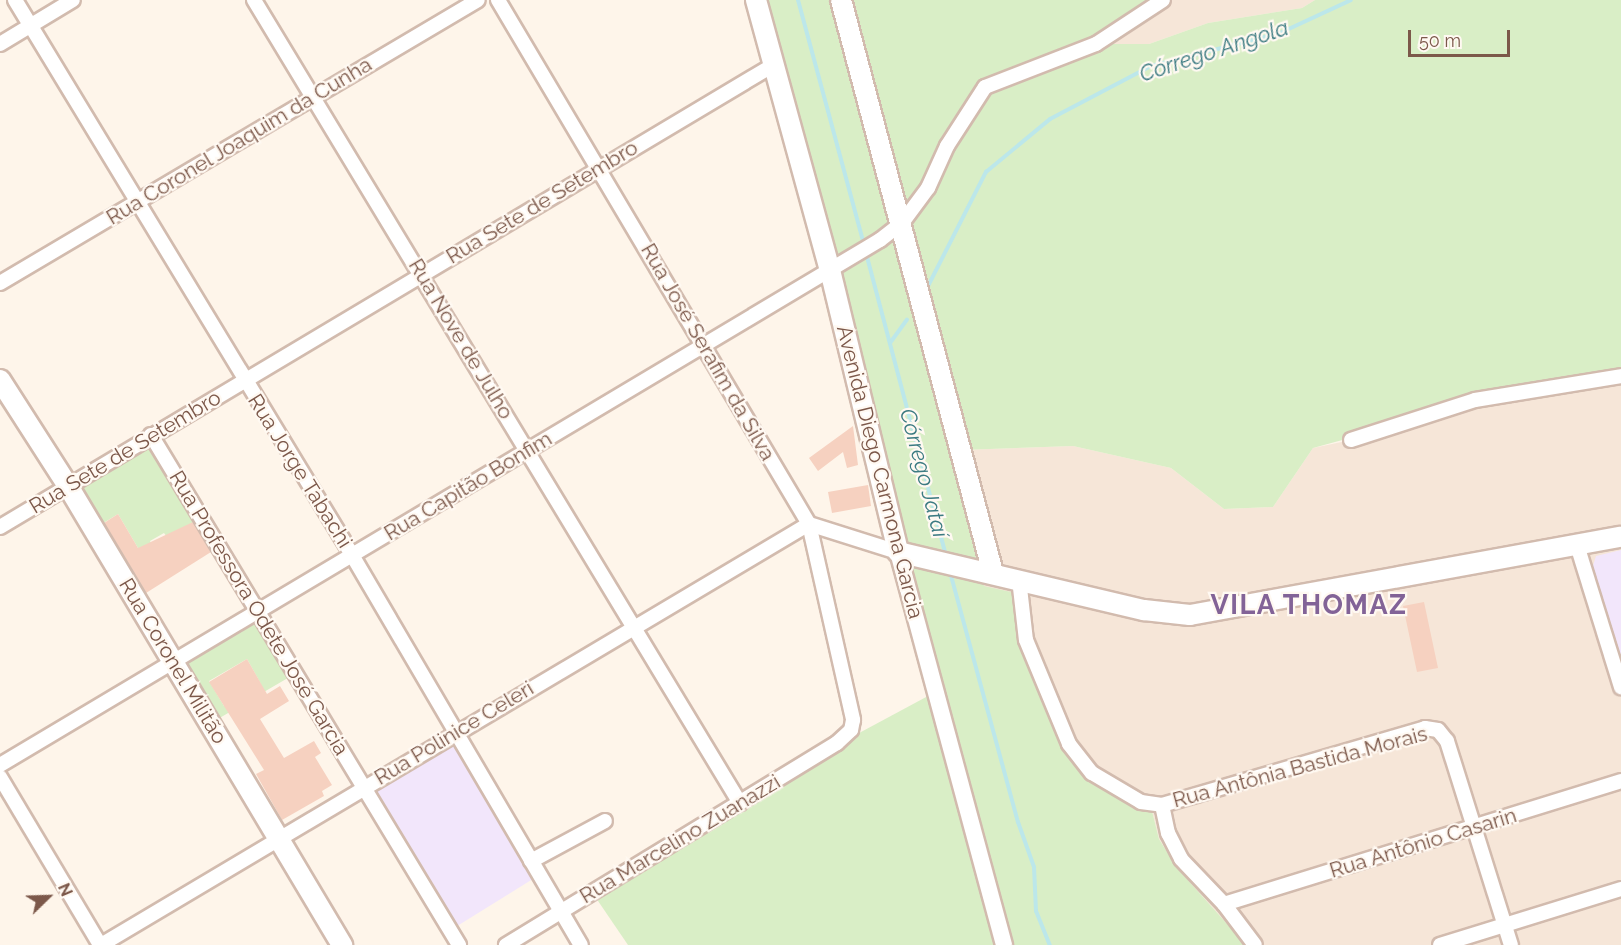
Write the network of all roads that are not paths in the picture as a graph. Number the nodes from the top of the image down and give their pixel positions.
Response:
1 (15, 0) edge
2 (73, 0) edge
3 (254, 0) edge
4 (478, 0) edge
5 (498, 0) edge
6 (756, 0) edge
7 (841, 0) edge
8 (1163, 0) edge
9 (30, 26) junction
10 (0, 44) edge
11 (775, 64) junction
12 (312, 96) junction
13 (600, 168) junction
14 (135, 202) junction
15 (902, 223) junction
16 (830, 270) junction
17 (422, 273) junction
18 (0, 283) edge
19 (704, 345) junction
20 (1621, 376) edge
21 (0, 380) edge
22 (244, 380) junction
23 (151, 435) junction
24 (1351, 440) dead end
25 (528, 451) junction
26 (68, 486) junction
27 (809, 524) junction
28 (0, 527) edge
29 (1621, 537) edge
30 (1577, 545) junction
31 (904, 553) junction
32 (352, 555) junction
33 (986, 571) junction
34 (1019, 579) junction
35 (257, 611) junction
36 (634, 625) junction
37 (174, 662) junction
38 (1621, 687) edge
39 (851, 729) joint
40 (455, 731) junction
41 (0, 765) edge
42 (0, 777) edge
43 (1621, 782) edge
44 (365, 788) junction
45 (740, 803) junction
46 (1162, 805) junction
47 (605, 821) dead end
48 (1474, 827) junction
49 (279, 842) junction
50 (531, 861) junction
51 (1621, 889) edge
52 (1224, 904) junction
53 (560, 912) junction
54 (1505, 925) junction
55 (100, 945) edge
56 (342, 945) edge
57 (459, 945) edge
58 (506, 945) edge
59 (581, 945) edge
60 (1004, 945) edge
61 (1255, 945) edge
62 (1440, 945) edge
63 (1511, 945) edge

1 - 9 street, Rua Jorge Tabachi
2 - 9 street
3 - 12 street, Rua Nove de Julho
4 - 12 street, Rua Coronel Joaquim da Cunha
5 - 13 street, Rua José Serafim da Silva
6 - 11 main road, Avenida Diego Carmona Garcia
7 - 15 main road
8 - 15 street, Rua Capitão Bonfim
9 - 10 street
9 - 14 street, Rua Jorge Tabachi
11 - 13 street, Rua Sete de Setembro
11 - 16 main road, Avenida Diego Carmona Garcia
12 - 14 street, Rua Coronel Joaquim da Cunha
12 - 17 street, Rua Nove de Julho
13 - 17 street, Rua Sete de Setembro
13 - 19 street, Rua José Serafim da Silva
14 - 18 street, Rua Coronel Joaquim da Cunha
14 - 22 street, Rua Jorge Tabachi
15 - 16 street, Rua Capitão Bonfim
15 - 33 main road
16 - 19 street, Rua Capitão Bonfim
16 - 31 main road, Avenida Diego Carmona Garcia
17 - 22 street, Rua Sete de Setembro
17 - 25 street, Rua Nove de Julho
19 - 25 street, Rua Capitão Bonfim
19 - 27 street, Rua José Serafim da Silva
20 - 24 street
21 - 26 main road, Rua Coronel Militão
22 - 23 street, Rua Sete de Setembro
22 - 32 street, Rua Jorge Tabachi
23 - 26 street, Rua Sete de Setembro
23 - 35 street, Rua Professora Odete José Garcia
25 - 32 street, Rua Capitão Bonfim
25 - 36 street, Rua Nove de Julho
26 - 28 street, Rua Sete de Setembro
26 - 37 main road, Rua Coronel Militão
27 - 31 street
27 - 36 street, Rua Polinice Celeri
27 - 39 street, Rua José Serafim da Silva
29 - 30 main road
30 - 34 main road
30 - 38 street
31 - 33 main road
31 - 60 street, Avenida Diego Carmona Garcia
32 - 35 street, Rua Capitão Bonfim
32 - 40 street, Rua Jorge Tabachi
33 - 34 main road
34 - 46 street
35 - 37 street, Rua Capitão Bonfim
35 - 44 street, Rua Professora Odete José Garcia
36 - 40 street, Rua Polinice Celeri
36 - 45 street, Rua Nove de Julho
37 - 41 street, Rua Capitão Bonfim
37 - 49 main road, Rua Coronel Militão
39 - 45 street, Rua Marcelino Zuanazzi
40 - 44 street, Rua Polinice Celeri
40 - 50 street, Rua Jorge Tabachi
42 - 55 street
43 - 48 street, Rua Antônio Casarin
44 - 49 street, Rua Polinice Celeri
44 - 57 street, Rua Professora Odete José Garcia
45 - 53 street, Rua Marcelino Zuanazzi
46 - 48 street, Rua Antônia Bastida Morais
46 - 52 street
47 - 50 street
48 - 52 street, Rua Antônio Casarin
48 - 54 street
49 - 55 street, Rua Polinice Celeri
49 - 56 main road, Rua Coronel Militão
50 - 53 street, Rua Jorge Tabachi
51 - 54 street
52 - 61 street
53 - 58 street, Rua Marcelino Zuanazzi
53 - 59 street, Rua Jorge Tabachi
54 - 62 street
54 - 63 street

